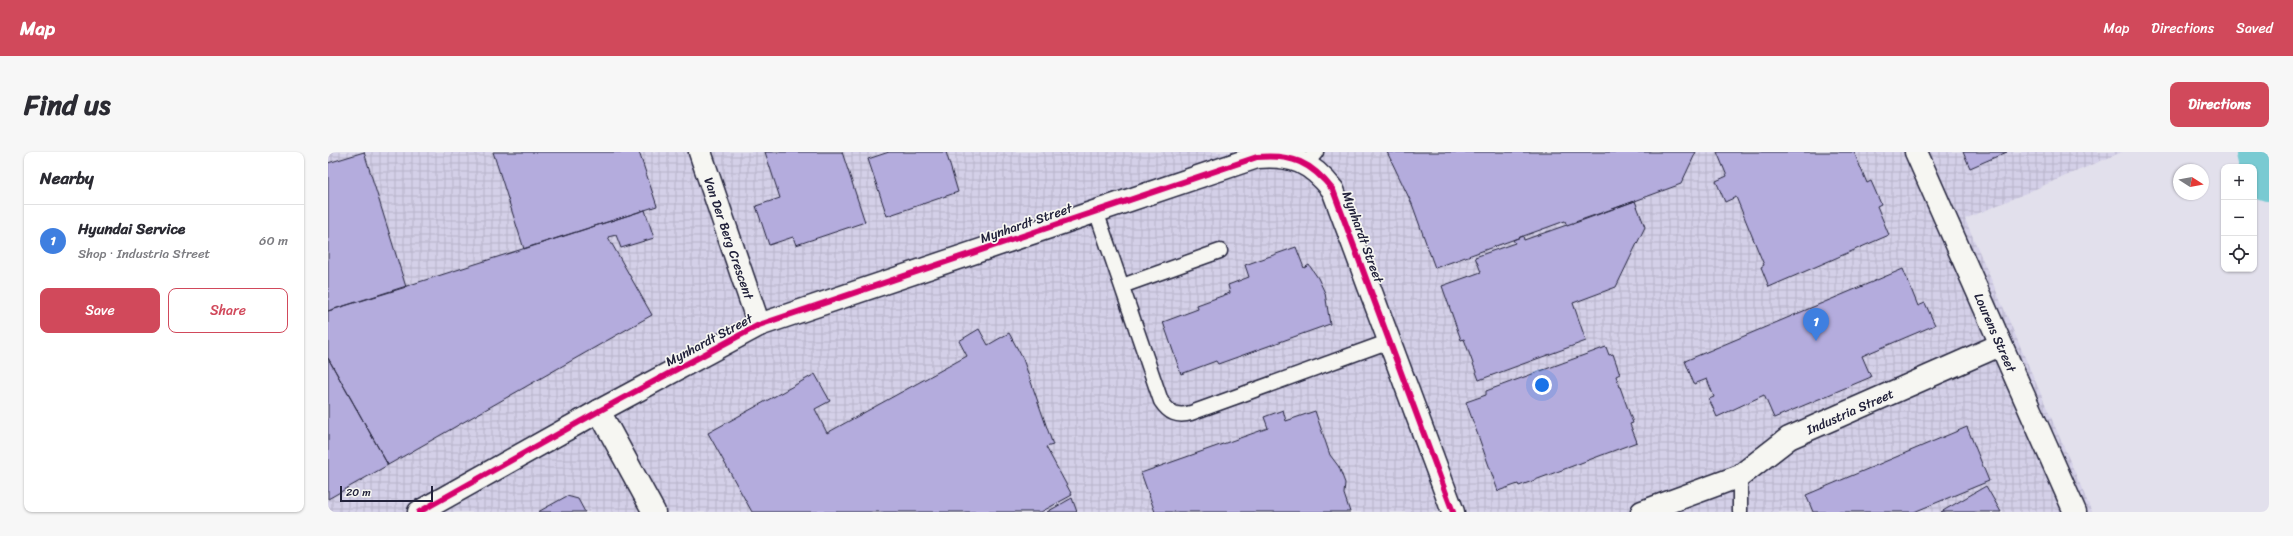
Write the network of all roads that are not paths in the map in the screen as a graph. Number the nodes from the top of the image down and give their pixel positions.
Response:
1 (700, 152) edge
2 (1916, 152) edge
3 (1311, 158) edge
4 (1096, 211) junction
5 (1220, 251) dead end
6 (1122, 286) junction
7 (759, 325) junction
8 (1390, 341) junction
9 (2000, 346) junction
10 (599, 411) junction
11 (1740, 476) junction
12 (451, 504) edge
13 (419, 512) edge
14 (654, 512) edge
15 (1453, 512) edge
16 (1642, 512) edge
17 (1740, 512) edge
18 (2075, 512) edge

1 - 7 street, Van Der Berg Crescent
2 - 9 street, Lourens Street
3 - 4 street, Mynhardt Street
3 - 8 street, Mynhardt Street
4 - 6 lane
4 - 7 street, Mynhardt Street
5 - 6 lane
6 - 8 lane
7 - 10 street, Mynhardt Street
8 - 15 street, Mynhardt Street
9 - 11 street, Industria Street
9 - 18 street, Lourens Street
10 - 12 street, Mynhardt Street
10 - 14 street
11 - 16 street
11 - 17 lane
12 - 13 street, Mynhardt Street

